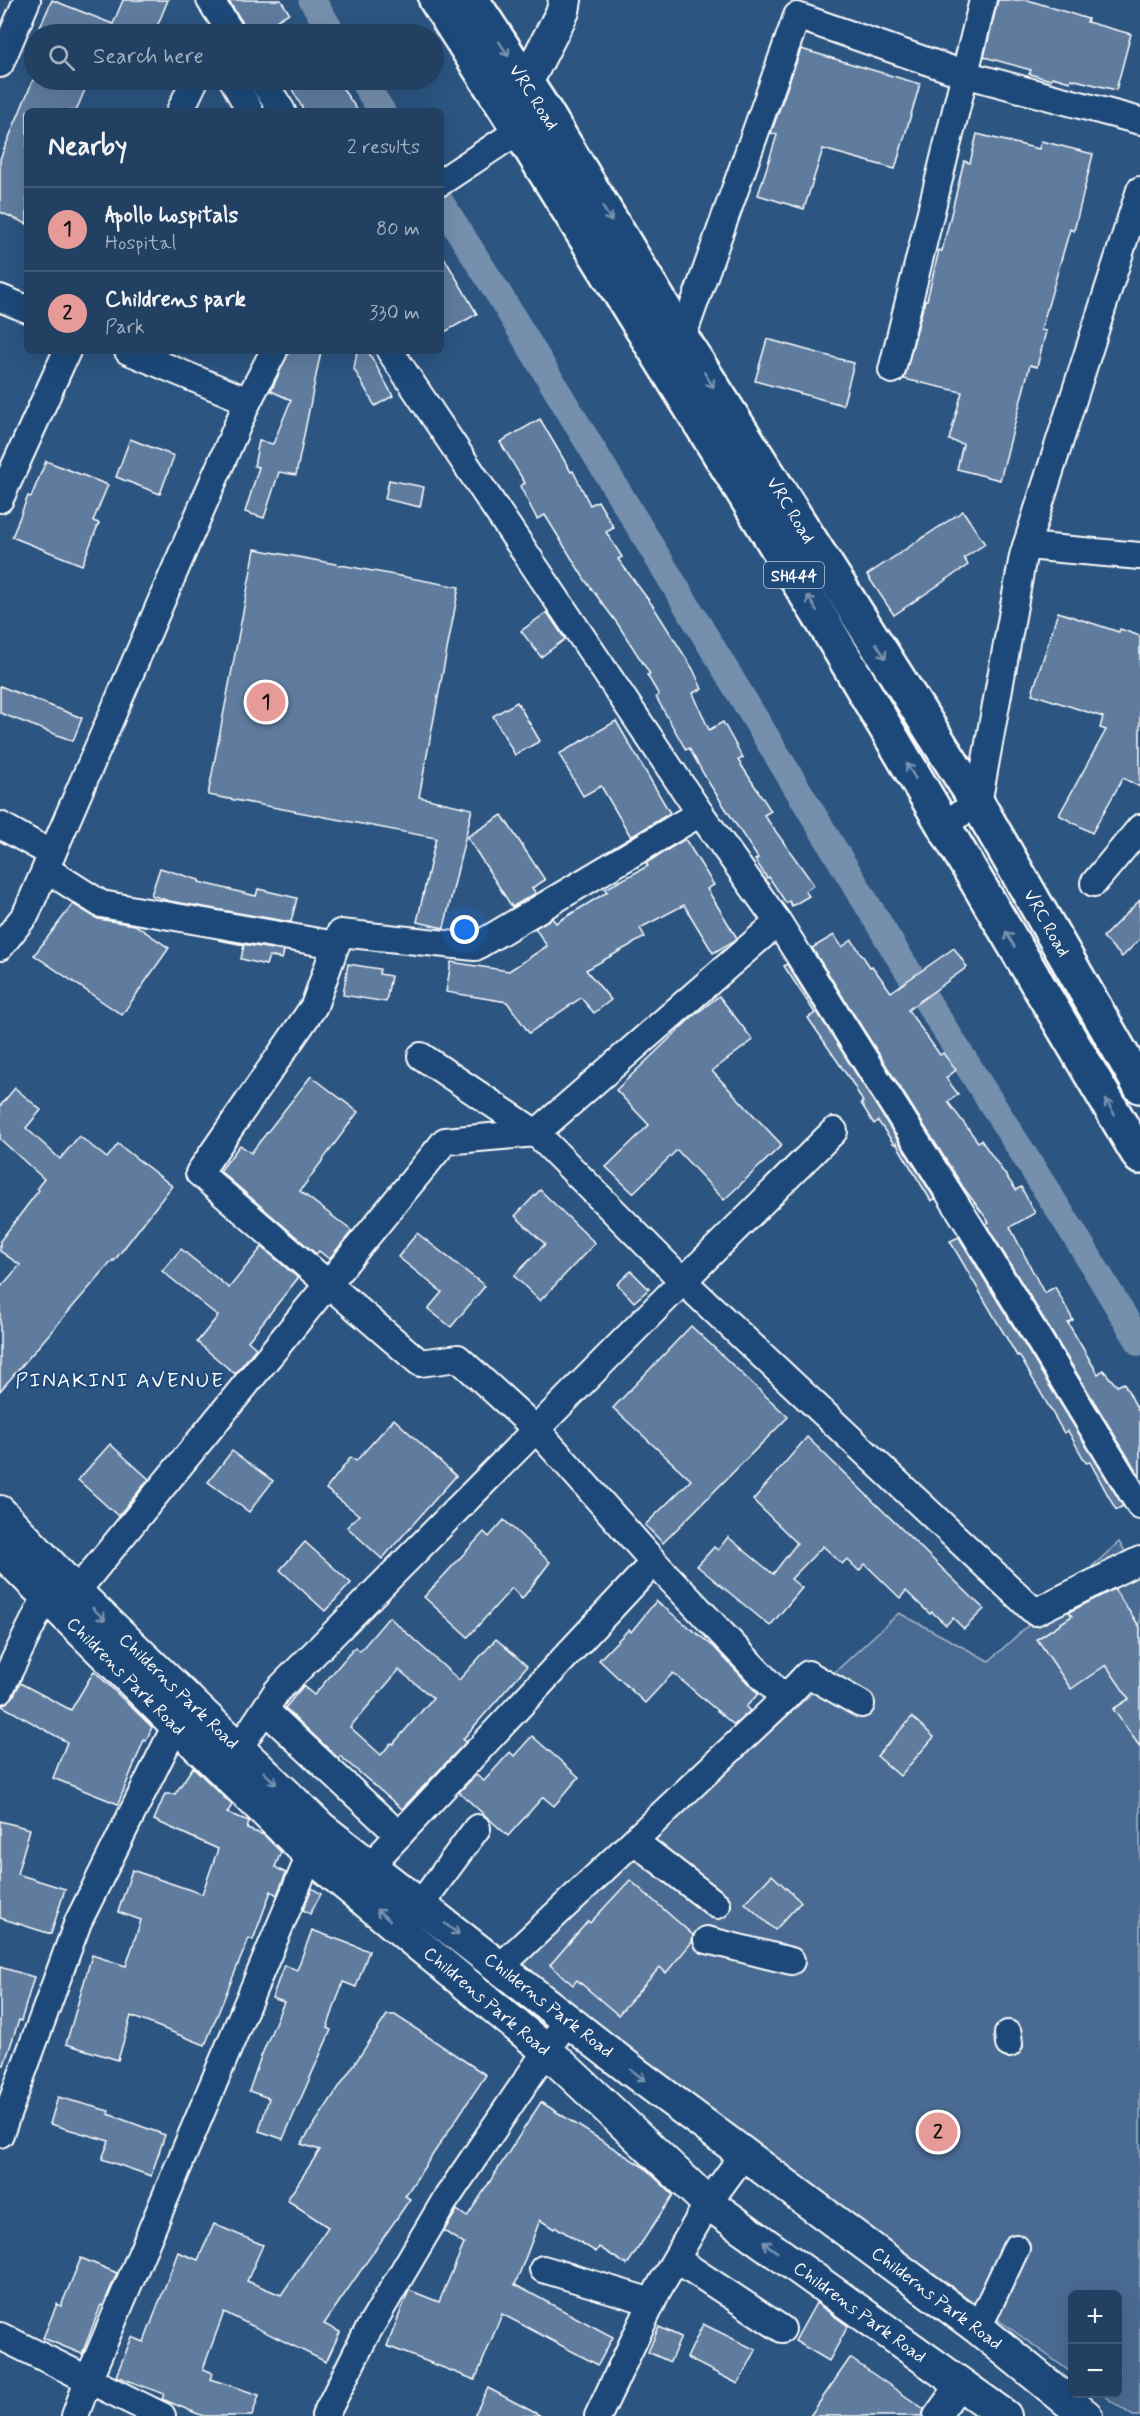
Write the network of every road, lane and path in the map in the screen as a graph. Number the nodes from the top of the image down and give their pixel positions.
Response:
1 (27, 0) edge
2 (436, 0) edge
3 (471, 0) edge
4 (565, 0) edge
5 (983, 0) edge
6 (800, 8) edge
7 (0, 64) edge
8 (964, 74) junction
9 (526, 83) junction
10 (190, 90) edge
11 (238, 90) edge
12 (268, 90) edge
13 (181, 108) edge
14 (248, 108) edge
15 (280, 108) edge
16 (532, 121) junction
17 (1140, 121) edge
18 (444, 180) edge
19 (1140, 189) edge
20 (0, 298) edge
21 (24, 308) edge
22 (682, 338) junction
23 (66, 354) edge
24 (135, 354) edge
25 (272, 354) edge
26 (392, 354) edge
27 (892, 370) dead end
28 (248, 401) junction
29 (0, 499) edge
30 (1026, 546) junction
31 (1140, 556) edge
32 (978, 804) junction
33 (700, 813) junction
34 (942, 824) junction
35 (0, 825) edge
36 (1140, 828) edge
37 (49, 862) junction
38 (1094, 883) dead end
39 (778, 922) junction
40 (336, 945) junction
41 (0, 946) edge
42 (421, 1056) dead end
43 (1140, 1086) edge
44 (834, 1131) dead end
45 (536, 1133) junction
46 (1140, 1157) edge
47 (683, 1281) junction
48 (328, 1284) junction
49 (536, 1429) junction
50 (1140, 1506) edge
51 (0, 1512) edge
52 (0, 1550) edge
53 (1140, 1560) edge
54 (654, 1562) junction
55 (61, 1594) junction
56 (0, 1690) edge
57 (784, 1699) junction
58 (861, 1704) dead end
59 (265, 1710) junction
60 (176, 1725) junction
61 (239, 1748) junction
62 (477, 1828) dead end
63 (399, 1835) junction
64 (634, 1841) junction
65 (310, 1855) junction
66 (370, 1866) junction
67 (420, 1905) junction
68 (717, 1905) dead end
69 (707, 1940) dead end
70 (791, 1961) dead end
71 (500, 1967) junction
72 (568, 2019) junction
73 (546, 2050) junction
74 (0, 2134) edge
75 (744, 2154) junction
76 (708, 2203) junction
77 (1016, 2248) dead end
78 (676, 2259) junction
79 (543, 2269) dead end
80 (652, 2302) junction
81 (978, 2328) junction
82 (782, 2329) dead end
83 (0, 2336) edge
84 (88, 2380) junction
85 (960, 2384) junction
86 (75, 2416) edge
87 (162, 2416) edge
88 (325, 2416) edge
89 (598, 2416) edge
90 (937, 2416) edge
91 (1005, 2416) edge
92 (1086, 2416) edge

1 - 7 street
2 - 16 main road, SH444
3 -> 9 main road, VRC Road / SH444
4 - 9 street
5 - 8 street
6 - 8 street
6 - 22 street
8 - 17 street
8 - 27 street
9 - 16 main road, VRC Road / SH444
10 - 13 street
11 - 14 street
12 - 15 street
16 - 18 street
16 -> 22 main road, VRC Road / SH444
34 -> 16 main road, SH444
19 - 30 street
20 - 21 street
22 -> 32 main road, VRC Road / SH444
23 - 29 street
24 - 28 street
25 - 28 street
26 - 33 street
28 - 37 street
30 - 31 street
30 - 32 street
32 - 34 street
32 - 43 main road, VRC Road / SH444
33 - 39 street
33 - 40 street
46 -> 34 main road, SH444
35 - 37 street
36 - 38 street
37 - 40 street
37 - 41 street
39 - 45 street
39 - 50 street
40 - 48 street
42 - 45 street
44 - 47 street
45 - 47 street
45 - 48 street
47 - 49 street
47 - 53 street
48 - 49 street
48 - 55 street
49 - 54 street
49 - 59 street
51 - 55 street, Childerns Park Road
52 - 55 street, Childrens Park Road
54 - 57 street
54 - 63 street
55 - 56 street
55 - 60 street, Childrens Park Road
55 -> 61 street, Childerns Park Road
57 - 58 street
57 - 64 street
59 - 61 street
59 - 63 street
60 - 65 street, Childrens Park Road
60 - 74 street
61 -> 66 street, Childerns Park Road
62 - 67 street
63 - 66 street
64 - 68 street
64 - 71 street
73 -> 65 street, Childrens Park Road
65 - 84 street
66 - 67 street, Childerns Park Road
67 -> 71 street, Childerns Park Road
69 - 70 street
71 - 72 street, Childerns Park Road
72 - 73 street
72 -> 75 street, Childerns Park Road
73 - 76 street, Childrens Park Road
73 - 88 street
75 - 76 street
75 - 81 street, Childerns Park Road
76 - 78 street
85 -> 76 street, Childrens Park Road
77 - 81 street
78 - 80 street
78 - 82 street
79 - 80 street
80 - 89 street
81 - 92 street, Childerns Park Road
83 - 84 street
84 - 86 street
84 - 87 street
85 - 90 street
85 - 91 street, Childrens Park Road

